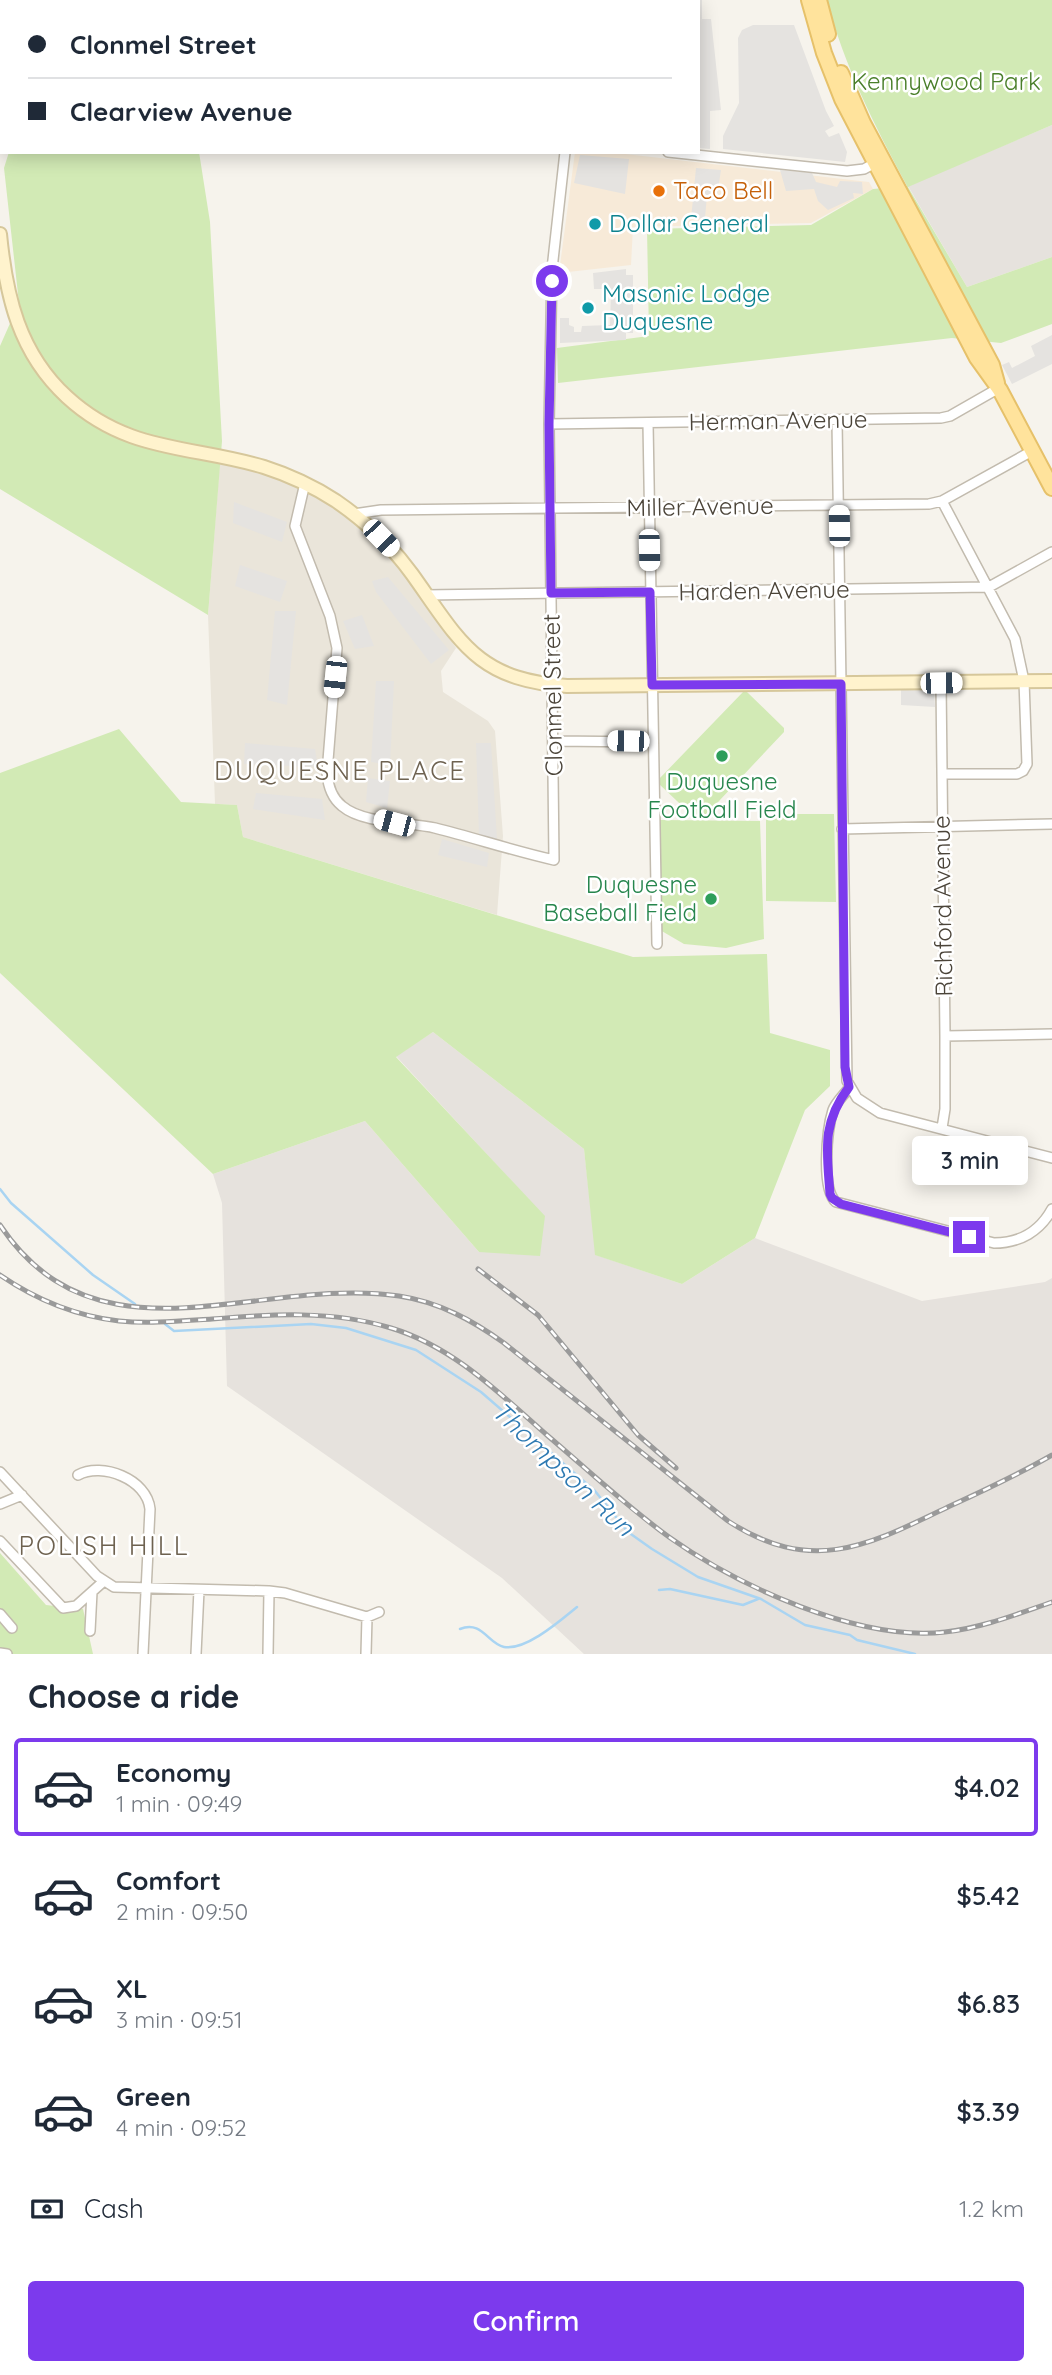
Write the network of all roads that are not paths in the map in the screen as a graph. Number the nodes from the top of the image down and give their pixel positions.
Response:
1 (809, 0) edge
2 (819, 0) edge
3 (565, 154) edge
4 (687, 154) edge
5 (879, 161) junction
6 (0, 234) edge
7 (999, 388) junction
8 (837, 421) junction
9 (648, 423) junction
10 (549, 424) junction
11 (1032, 451) junction
12 (305, 483) junction
13 (1052, 488) edge
14 (942, 501) junction
15 (838, 505) junction
16 (649, 507) junction
17 (550, 509) junction
18 (354, 514) junction
19 (1052, 552) edge
20 (989, 587) junction
21 (840, 590) junction
22 (650, 592) junction
23 (551, 593) junction
24 (426, 595) junction
25 (1024, 681) junction
26 (1052, 681) edge
27 (941, 683) junction
28 (841, 684) junction
29 (553, 685) junction
30 (652, 685) junction
31 (553, 741) junction
32 (652, 742) junction
33 (942, 774) junction
34 (1052, 824) edge
35 (942, 826) junction
36 (842, 828) junction
37 (657, 944) dead end
38 (1052, 1034) edge
39 (945, 1037) junction
40 (849, 1087) junction
41 (942, 1128) junction
42 (1052, 1158) edge
43 (1052, 1209) edge
44 (0, 1472) edge
45 (78, 1475) dead end
46 (22, 1495) junction
47 (0, 1504) edge
48 (0, 1541) edge
49 (104, 1581) junction
50 (146, 1589) junction
51 (199, 1590) junction
52 (269, 1591) junction
53 (92, 1592) junction
54 (379, 1612) dead end
55 (0, 1614) edge
56 (367, 1617) junction
57 (12, 1628) dead end
58 (90, 1631) dead end
59 (0, 1653) edge
60 (7, 1654) edge
61 (143, 1654) edge
62 (196, 1654) edge
63 (268, 1654) edge
64 (366, 1654) edge

1 - 5 main road
2 - 5 main road
3 - 10 street, Clonmel Street
4 - 5 street
5 - 7 main road
6 - 12 street
7 - 8 street, Herman Avenue
7 - 11 main road
8 - 9 street, Herman Avenue
8 - 15 street
9 - 10 street, Herman Avenue
9 - 16 street
10 - 17 street, Clonmel Street
11 - 13 main road
11 - 14 street, Miller Avenue
12 - 18 street
12 - 31 street, Clonmel Street
14 - 15 street, Miller Avenue
14 - 20 street
15 - 16 street, Miller Avenue
15 - 21 street
16 - 17 street, Miller Avenue
16 - 22 street
17 - 18 street, Miller Avenue
17 - 23 street, Clonmel Street
18 - 24 street
19 - 20 street, Harden Avenue
20 - 21 street, Harden Avenue
20 - 25 street
21 - 22 street, Harden Avenue
21 - 28 street
22 - 23 street, Harden Avenue
22 - 30 street
23 - 24 street, Harden Avenue
23 - 29 street, Clonmel Street
24 - 29 street
25 - 26 street
25 - 27 street
25 - 33 street
27 - 28 street
27 - 33 street, Richford Avenue
28 - 30 street
28 - 36 street
29 - 30 street
29 - 31 street, Clonmel Street
30 - 32 street
31 - 32 street
32 - 37 street
33 - 35 street, Richford Avenue
34 - 35 street
35 - 36 street
35 - 39 street, Richford Avenue
36 - 40 street
38 - 39 street
39 - 41 street, Richford Avenue
40 - 41 street
40 - 43 street
41 - 42 street
44 - 46 street
45 - 50 street
46 - 47 street
46 - 49 street
48 - 53 street
49 - 50 street
49 - 53 street
50 - 51 street
50 - 61 street
51 - 52 street
51 - 62 street
52 - 56 street
52 - 63 street
53 - 58 street
54 - 56 street
55 - 57 street
56 - 64 street
59 - 60 street

